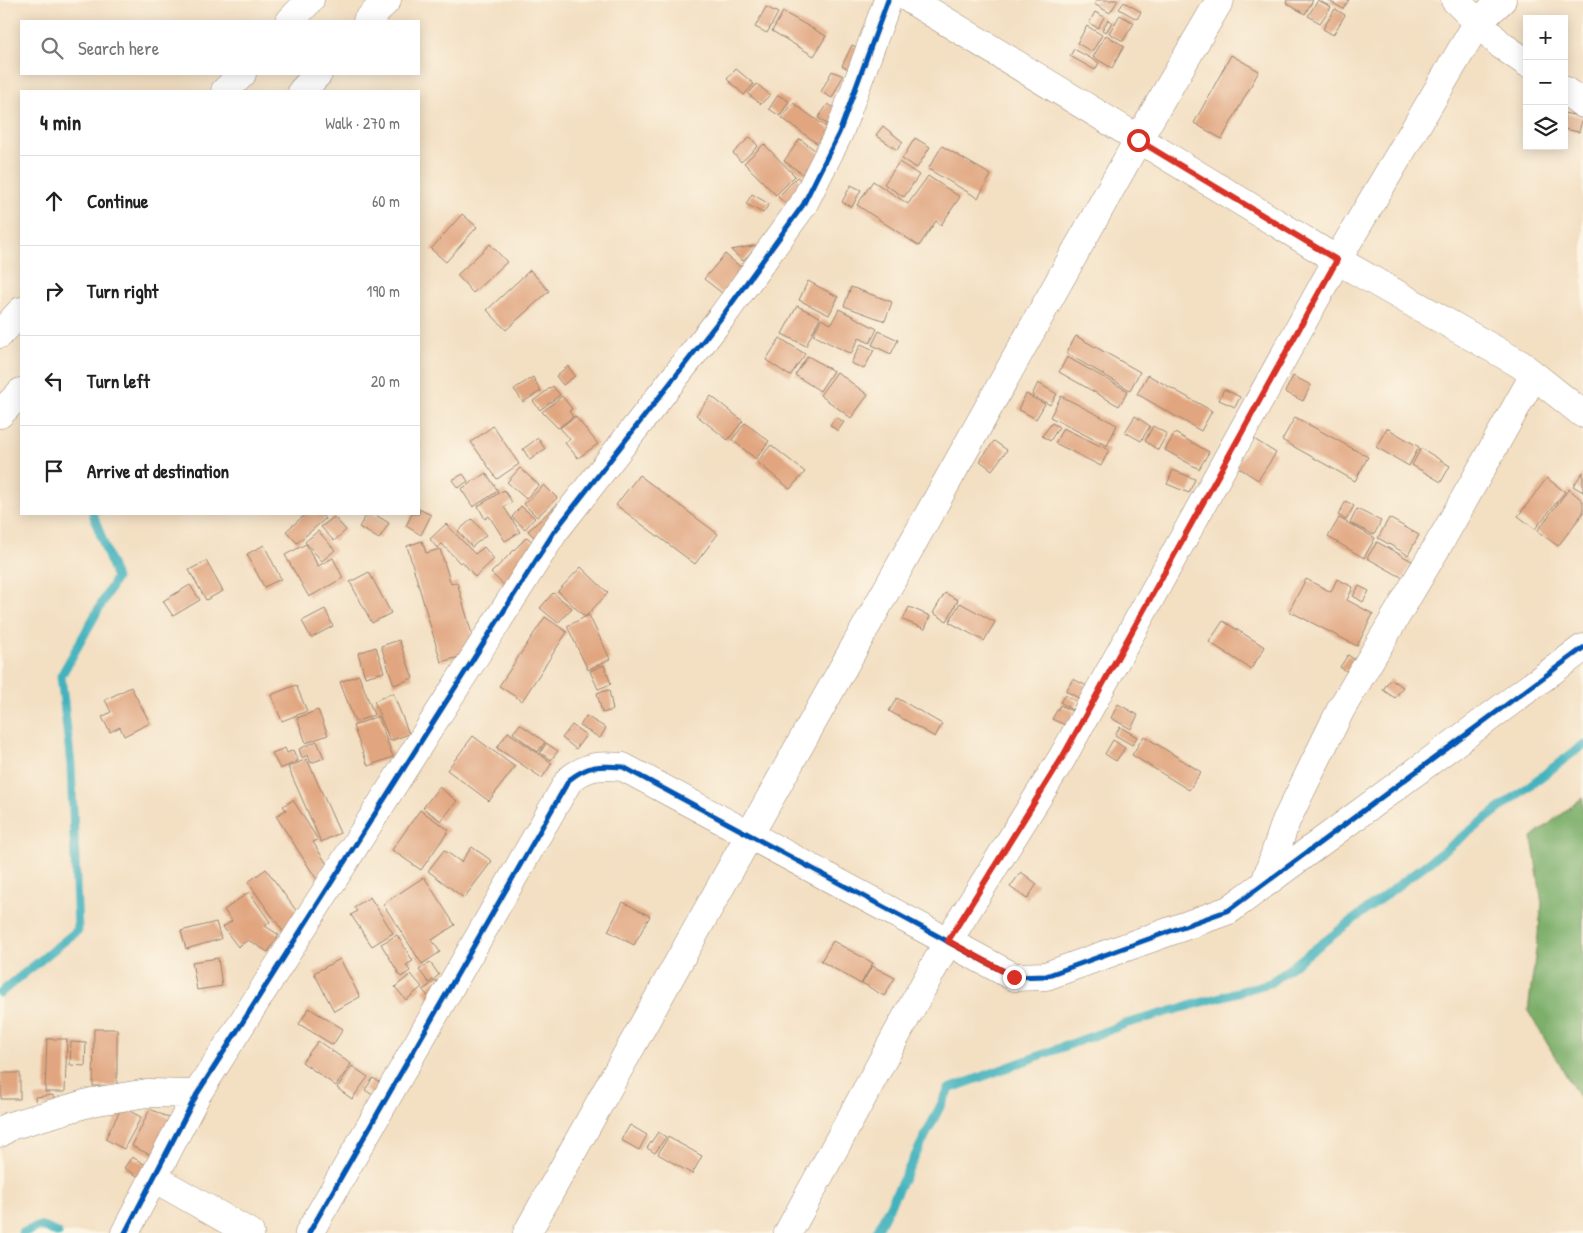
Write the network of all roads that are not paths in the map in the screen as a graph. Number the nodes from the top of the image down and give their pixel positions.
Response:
1 (310, 0) edge
2 (387, 0) edge
3 (888, 0) edge
4 (911, 0) edge
5 (1220, 0) edge
6 (1455, 0) edge
7 (1502, 0) edge
8 (291, 20) edge
9 (369, 20) edge
10 (1478, 22) junction
11 (1523, 60) edge
12 (241, 75) edge
13 (317, 75) edge
14 (226, 90) edge
15 (303, 90) edge
16 (1568, 93) edge
17 (1583, 104) edge
18 (1138, 140) junction
19 (1337, 260) junction
20 (20, 312) edge
21 (0, 334) edge
22 (1534, 376) junction
23 (20, 393) edge
24 (0, 414) edge
25 (1583, 414) edge
26 (1583, 648) edge
27 (748, 834) junction
28 (1265, 883) junction
29 (948, 941) junction
30 (197, 1094) junction
31 (0, 1133) edge
32 (154, 1178) junction
33 (125, 1233) edge
34 (250, 1233) edge
35 (308, 1233) edge
36 (527, 1233) edge
37 (788, 1233) edge

1 - 8 street
2 - 9 street
3 - 30 street
4 - 18 street
5 - 18 street
6 - 10 street
7 - 10 street
10 - 11 street
10 - 19 street
12 - 14 street
13 - 15 street
16 - 17 street
18 - 19 street
18 - 27 street
19 - 22 street
19 - 29 street
20 - 21 street
22 - 25 street
22 - 28 street
23 - 24 street
26 - 28 street
27 - 29 street
27 - 35 street
27 - 36 street
28 - 29 street
29 - 37 street
30 - 31 street
30 - 32 street
32 - 33 street
32 - 34 street

